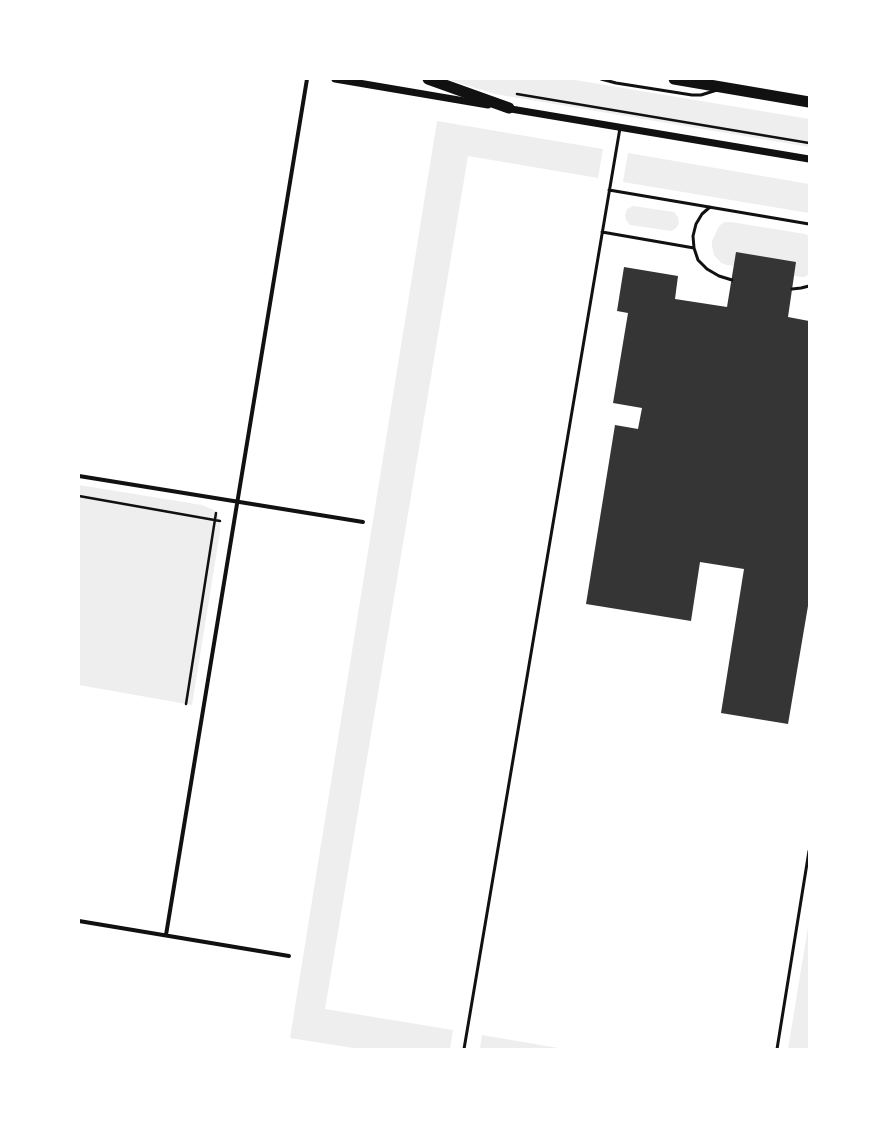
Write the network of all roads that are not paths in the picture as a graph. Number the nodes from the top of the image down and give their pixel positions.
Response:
1 (307, 79) edge
2 (335, 79) edge
3 (428, 79) edge
4 (601, 79) edge
5 (674, 79) edge
6 (724, 87) junction
7 (809, 102) edge
8 (509, 108) junction
9 (620, 127) junction
10 (809, 159) edge
11 (609, 190) junction
12 (710, 207) junction
13 (809, 224) edge
14 (602, 232) junction
15 (694, 248) junction
16 (732, 280) dead end
17 (809, 286) edge
18 (792, 289) dead end
19 (79, 476) edge
20 (237, 502) junction
21 (364, 522) dead end
22 (809, 851) edge
23 (79, 921) edge
24 (166, 935) junction
25 (288, 956) dead end
26 (464, 1049) edge
27 (777, 1049) edge

1 - 20 street
2 - 8 street
3 - 8 highway
4 - 6 lane
5 - 6 highway
6 - 7 highway
8 - 9 street
9 - 10 street
9 - 11 lane
11 - 12 lane
11 - 14 lane
12 - 13 lane
12 - 15 lane
14 - 15 lane
14 - 26 lane
15 - 16 lane
17 - 18 lane
19 - 20 street
20 - 21 street
20 - 24 street
22 - 27 lane
23 - 24 street
24 - 25 street

